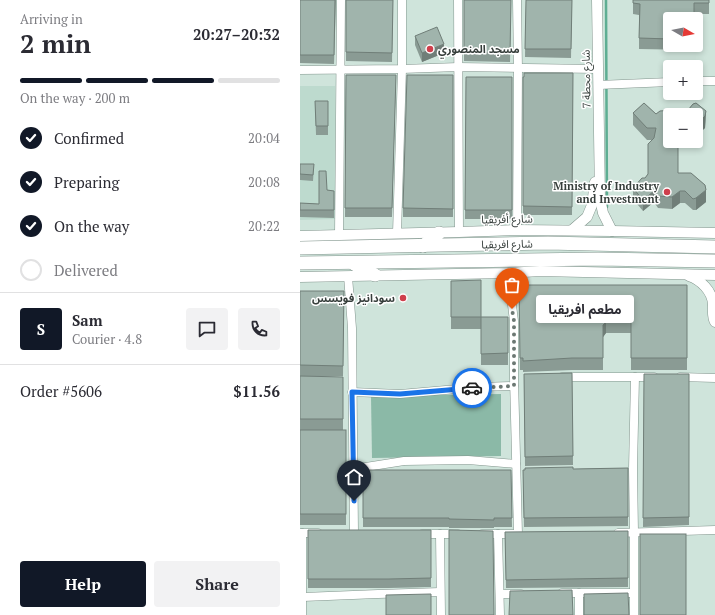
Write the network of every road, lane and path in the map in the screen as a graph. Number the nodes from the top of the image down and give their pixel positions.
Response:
1 (341, 0) edge
2 (402, 0) edge
3 (458, 0) edge
4 (517, 0) edge
5 (597, 0) edge
6 (458, 67) junction
7 (402, 69) junction
8 (518, 69) junction
9 (598, 69) junction
10 (300, 70) edge
11 (341, 70) junction
12 (703, 81) edge
13 (715, 81) edge
14 (663, 82) edge
15 (598, 85) junction
16 (599, 159) junction
17 (518, 230) junction
18 (572, 230) junction
19 (612, 231) junction
20 (459, 232) junction
21 (397, 233) junction
22 (439, 233) junction
23 (715, 233) edge
24 (339, 235) junction
25 (300, 236) edge
26 (423, 246) junction
27 (715, 247) edge
28 (300, 248) edge
29 (715, 261) edge
30 (352, 263) junction
31 (300, 264) edge
32 (508, 273) junction
33 (375, 275) junction
34 (686, 275) junction
35 (715, 275) edge
36 (348, 276) junction
37 (300, 277) edge
38 (715, 322) edge
39 (556, 377) edge
40 (635, 377) junction
41 (715, 378) edge
42 (516, 381) junction
43 (352, 392) junction
44 (353, 469) junction
45 (519, 469) junction
46 (715, 530) edge
47 (301, 533) edge
48 (324, 533) edge
49 (354, 533) edge
50 (611, 533) edge
51 (634, 533) junction
52 (416, 534) edge
53 (440, 534) junction
54 (498, 534) junction
55 (440, 592) junction
56 (556, 593) edge
57 (579, 593) junction
58 (633, 593) junction
59 (500, 594) junction
60 (532, 594) edge
61 (302, 597) junction
62 (302, 615) edge
63 (441, 615) edge
64 (500, 615) edge
65 (579, 615) edge
66 (634, 615) edge

1 - 11 street
2 - 7 street
3 - 6 street
4 - 8 street
5 - 9 street, شارع محطة 7
6 - 7 street
6 - 8 street
6 - 20 street
7 - 11 street
7 - 21 street
8 - 9 street
8 - 17 street
9 - 15 street, شارع محطة 7
10 - 11 street
11 - 24 street
12 - 13 street
14 - 15 street
15 - 16 street, شارع محطة 7
16 - 18 street
16 - 19 street
17 - 18 street, شارع أفريقيا
17 - 20 street, شارع أفريقيا
18 - 19 street, شارع أفريقيا
19 - 23 street, شارع أفريقيا
20 - 22 street, شارع أفريقيا
21 - 22 street, شارع أفريقيا
21 - 24 street, شارع أفريقيا
22 - 26 highway
24 - 25 street, شارع أفريقيا
26 - 27 highway, شارع افريقيا
26 - 28 highway, شارع افريقيا
29 - 30 highway, شارع افريقيا
30 - 31 highway, شارع افريقيا
30 - 33 highway
32 - 33 street
32 - 34 street
32 - 42 street
33 - 36 street
34 - 35 street
34 - 38 street
36 - 37 street
36 - 43 street
39 - 40 street
40 - 41 street
40 - 51 street
42 - 43 street
42 - 45 street
43 - 44 street
44 - 45 street
44 - 49 street
45 - 54 street
46 - 51 street
47 - 48 street
47 - 61 street
50 - 51 street
51 - 58 street
52 - 53 street
53 - 54 street
53 - 55 street
54 - 59 street
55 - 61 street
55 - 63 street
56 - 57 street
57 - 58 street
57 - 65 street
58 - 66 street
59 - 60 street
59 - 64 street
61 - 62 street

